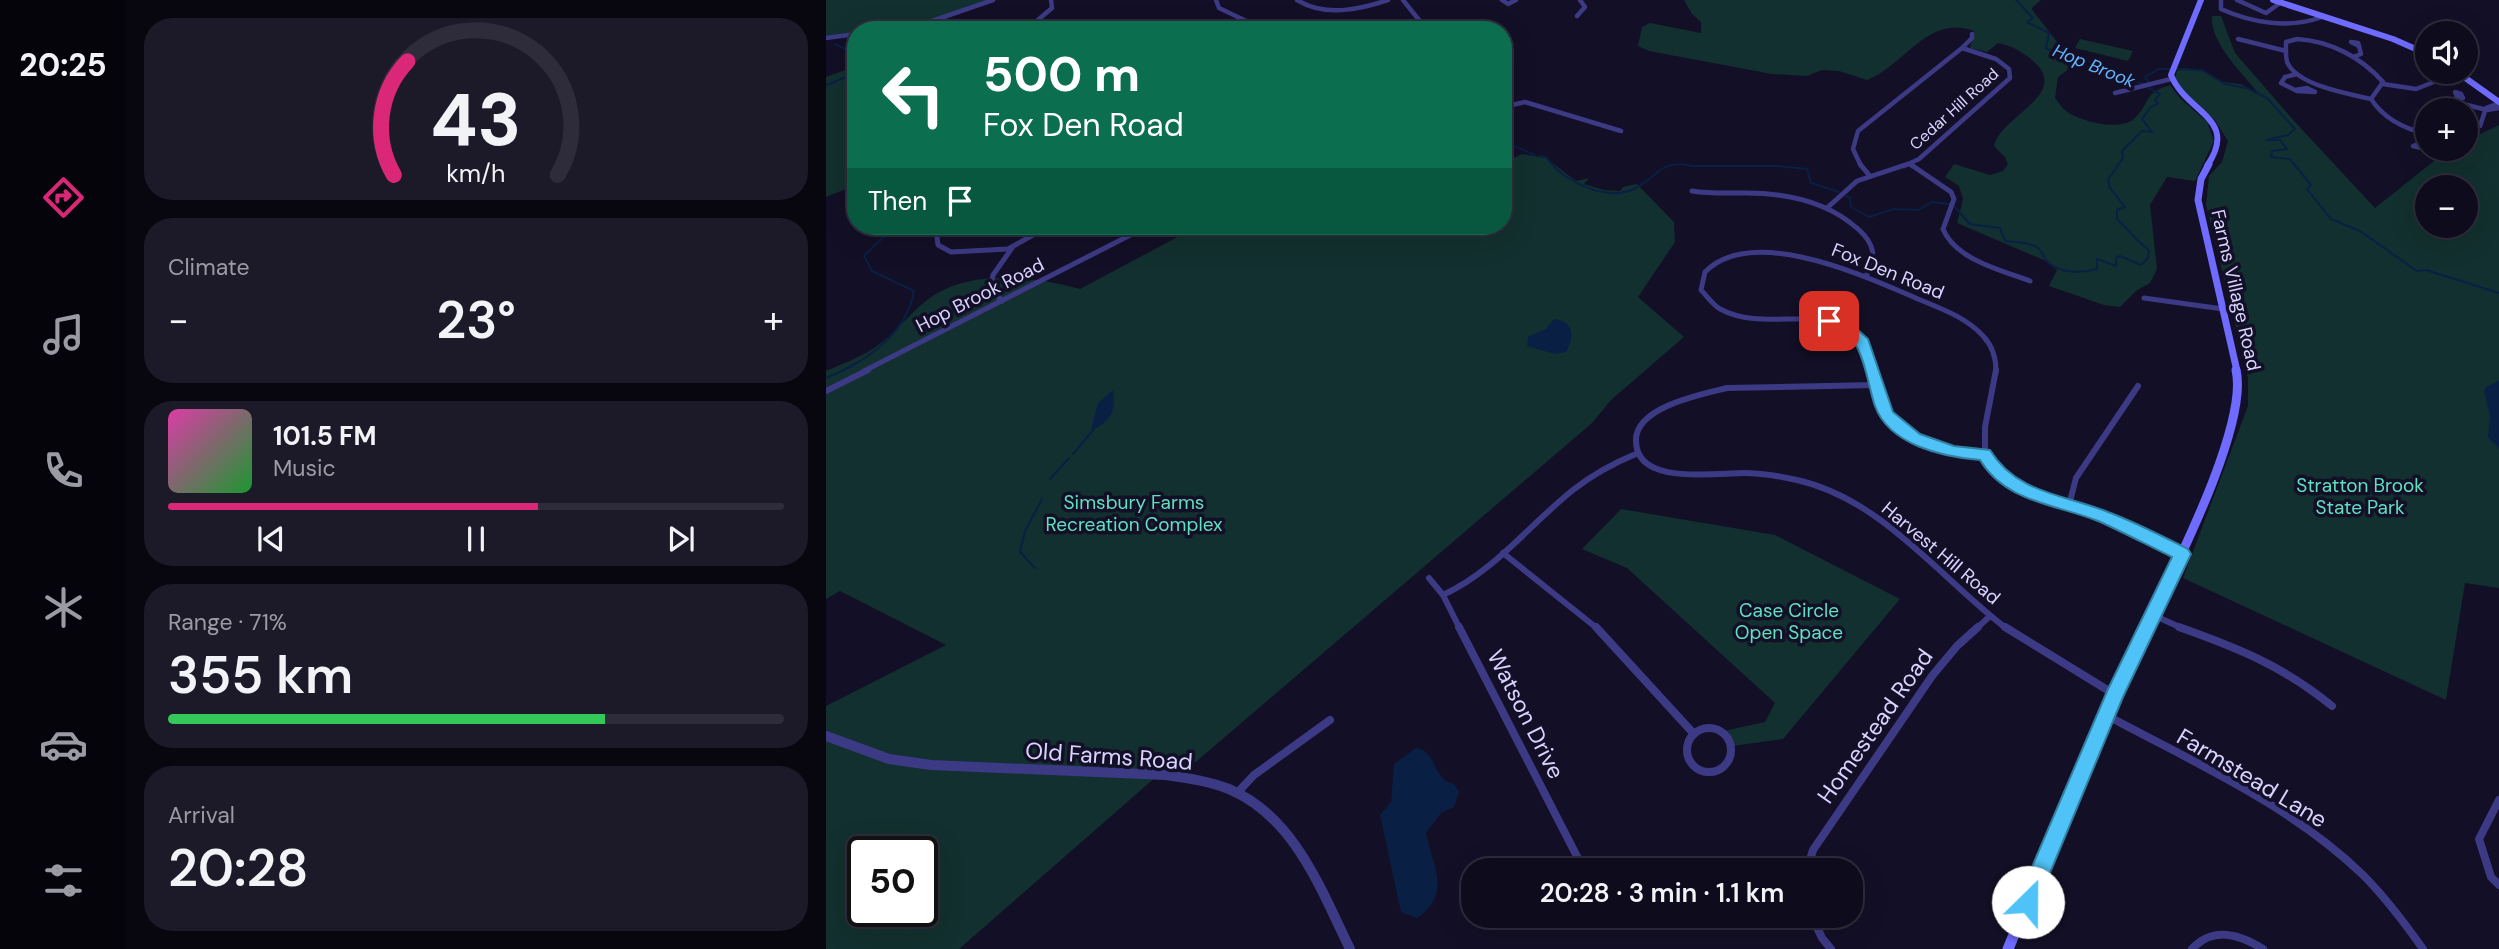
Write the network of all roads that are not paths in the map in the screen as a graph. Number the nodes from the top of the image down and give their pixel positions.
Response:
1 (993, 0) edge
2 (1051, 0) edge
3 (1216, 0) edge
4 (1297, 0) edge
5 (1388, 0) edge
6 (1403, 0) edge
7 (1502, 0) edge
8 (1516, 0) edge
9 (1580, 0) edge
10 (2201, 0) edge
11 (2221, 0) edge
12 (2236, 0) edge
13 (2273, 0) edge
14 (2280, 3) junction
15 (1577, 16) dead end
16 (2322, 17) junction
17 (932, 21) edge
18 (1038, 21) edge
19 (1246, 21) edge
20 (1420, 21) edge
21 (1972, 34) dead end
22 (847, 35) edge
23 (826, 38) edge
24 (2238, 39) dead end
25 (2359, 46) dead end
26 (1962, 48) junction
27 (2415, 49) edge
28 (2286, 51) junction
29 (2353, 57) junction
30 (2172, 72) junction
31 (2298, 74) junction
32 (2383, 84) junction
33 (2430, 84) edge
34 (2473, 84) edge
35 (2295, 90) dead end
36 (2115, 93) dead end
37 (2371, 99) junction
38 (2499, 104) edge
39 (1512, 105) edge
40 (2478, 109) edge
41 (2487, 110) junction
42 (2478, 125) edge
43 (2415, 130) edge
44 (1621, 131) dead end
45 (1910, 164) junction
46 (1869, 176) junction
47 (1692, 191) dead end
48 (1827, 208) junction
49 (938, 235) edge
50 (1034, 235) edge
51 (1130, 235) edge
52 (1012, 248) junction
53 (1866, 276) junction
54 (2030, 281) dead end
55 (2144, 298) dead end
56 (1002, 301) junction
57 (2222, 309) junction
58 (1876, 385) junction
59 (2138, 386) dead end
60 (826, 391) edge
61 (1638, 453) junction
62 (1984, 454) junction
63 (2069, 505) junction
64 (1503, 553) junction
65 (2182, 554) junction
66 (1429, 578) dead end
67 (1443, 595) junction
68 (2153, 615) junction
69 (1990, 616) junction
70 (2115, 695) junction
71 (2332, 706) dead end
72 (2106, 715) junction
73 (1330, 720) dead end
74 (1694, 734) junction
75 (826, 736) edge
76 (1237, 793) junction
77 (2499, 800) edge
78 (1578, 858) edge
79 (1811, 858) edge
80 (2499, 885) edge
81 (1817, 928) edge
82 (1350, 949) edge
83 (1831, 949) edge
84 (2008, 949) edge
85 (2192, 949) edge
86 (2263, 949) edge
87 (2423, 949) edge

1 - 17 street
2 - 18 street
3 - 19 street
4 - 5 street
6 - 20 street
7 - 8 street
9 - 15 street
10 - 30 main road
11 - 16 street
12 - 14 street
13 - 14 main road
14 - 16 main road
16 - 27 main road
21 - 26 street
22 - 23 street
24 - 28 street
25 - 29 street
26 - 45 street, Cedar Hill Road
26 - 46 street
28 - 29 street
28 - 31 street
29 - 32 street
30 - 36 street
30 - 57 main road, Farms Village Road
31 - 35 street
31 - 37 street
32 - 33 street
32 - 37 street
34 - 38 main road
37 - 43 street
38 - 41 street
39 - 44 street
40 - 41 street
41 - 42 street
45 - 46 street, Cedar Hill Road
45 - 54 street
46 - 48 street, Cedar Hill Road
47 - 48 street
48 - 53 street
49 - 52 street
50 - 52 street
51 - 56 street, Hop Brook Road
52 - 56 street
53 - 58 street, Fox Den Road
53 - 62 street, Fox Den Road
55 - 57 street
56 - 60 street, Hop Brook Road
57 - 65 main road, Farms Village Road
58 - 61 street
58 - 62 street, Fox Den Road
59 - 63 street
61 - 64 street
61 - 69 street, Harvest Hill Road
62 - 63 street
63 - 65 street
64 - 67 street
64 - 74 street
65 - 68 main road, Farms Village Road
66 - 67 street, Watson Drive
67 - 78 street, Watson Drive
68 - 70 main road, Farms Village Road
68 - 71 street
69 - 70 street, Harvest Hill Road
69 - 79 street, Homestead Road
70 - 72 main road, Farms Village Road
72 - 84 main road, Farms Village Road
72 - 87 street, Farmstead Lane
73 - 76 street
74 - 74 street
75 - 76 street, Old Farms Road
76 - 82 street, Old Farms Road
77 - 80 street
81 - 83 street
85 - 86 street

